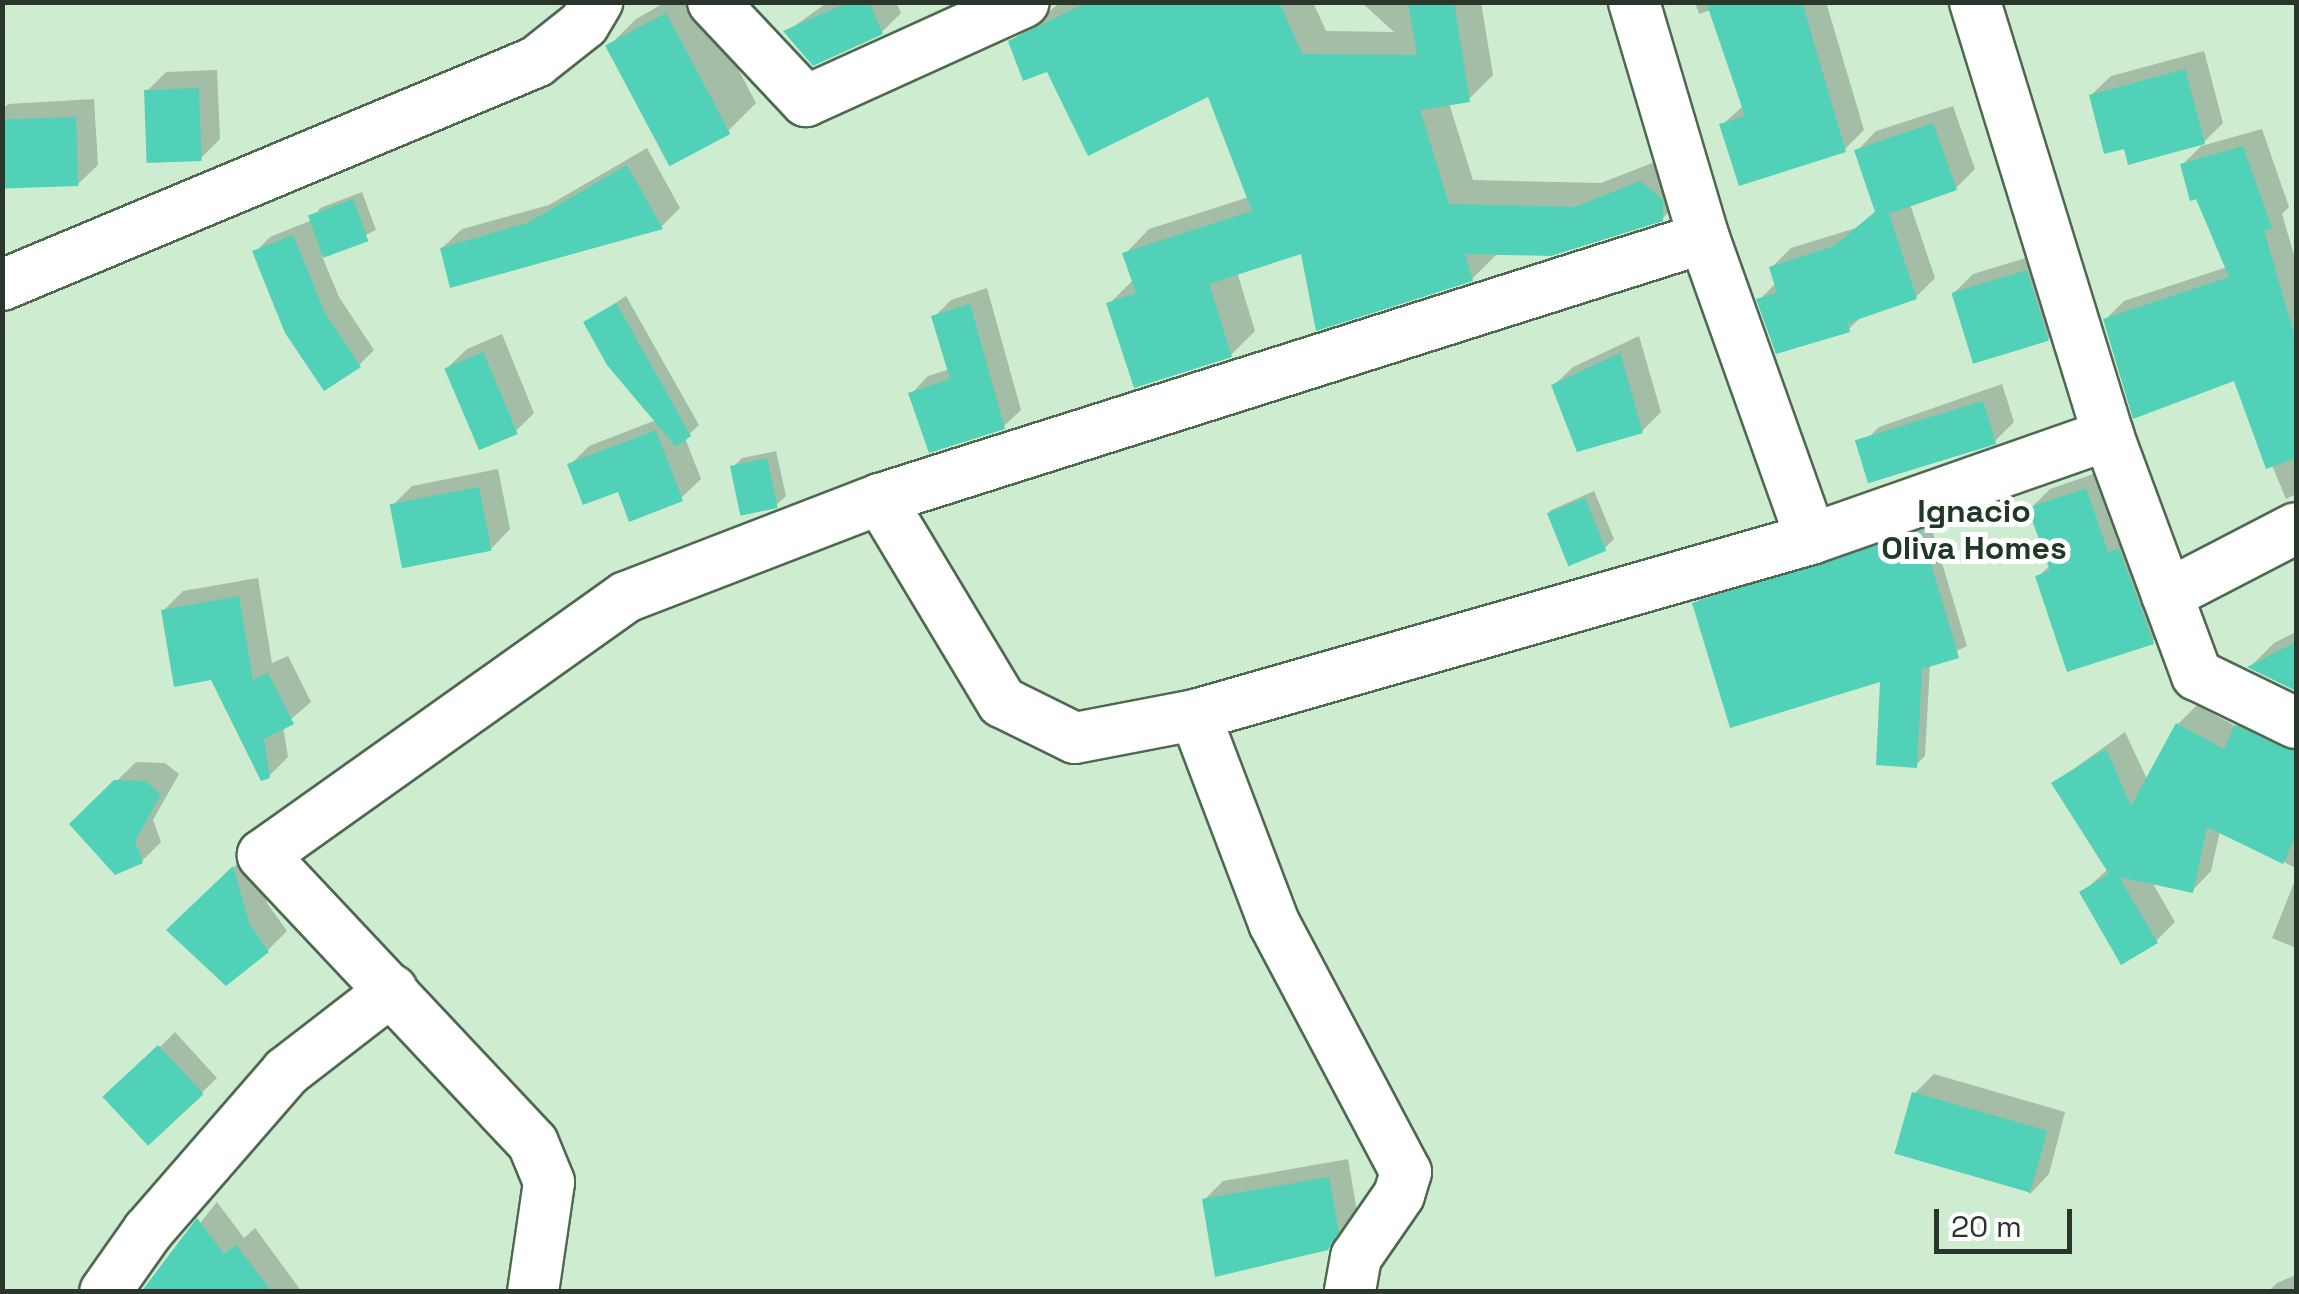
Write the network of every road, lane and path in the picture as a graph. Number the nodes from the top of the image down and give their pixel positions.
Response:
1 (597, 2) edge
2 (713, 2) edge
3 (1024, 2) edge
4 (1634, 2) edge
5 (1975, 2) edge
6 (1704, 238) junction
7 (2, 284) edge
8 (2108, 435) junction
9 (880, 500) junction
10 (2296, 528) edge
11 (1811, 538) junction
12 (2167, 594) junction
13 (1195, 715) junction
14 (2296, 722) edge
15 (392, 990) junction
16 (105, 1292) edge
17 (533, 1292) edge
18 (1350, 1292) edge

1 - 7 street
2 - 3 street
4 - 6 street
5 - 8 street
6 - 9 street
6 - 11 street
8 - 11 street
8 - 12 street
9 - 13 street
9 - 15 street
10 - 12 street
11 - 13 street
12 - 14 street
13 - 18 street
15 - 16 street
15 - 17 street

